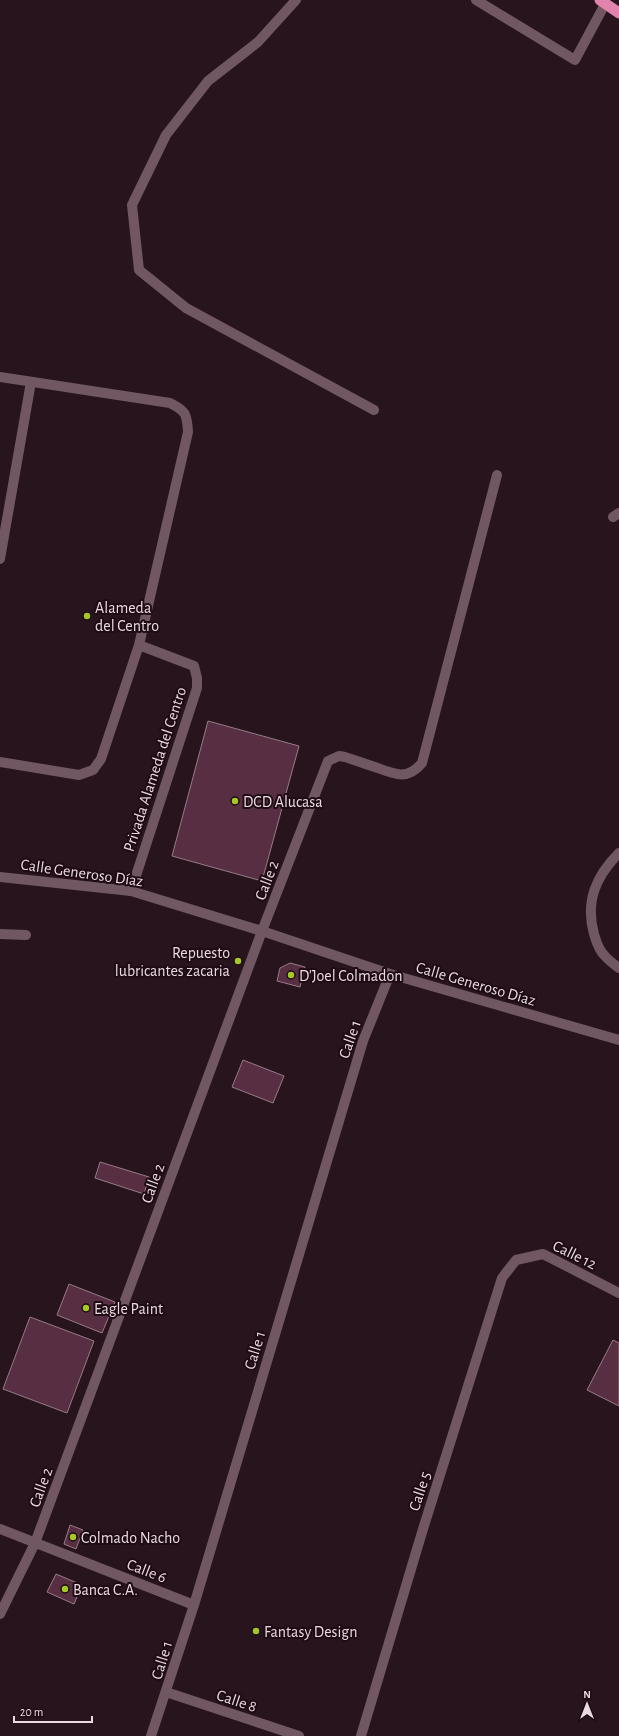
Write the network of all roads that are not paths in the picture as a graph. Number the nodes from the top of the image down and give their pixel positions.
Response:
1 (296, 0) edge
2 (476, 0) edge
3 (603, 2) edge
4 (619, 13) edge
5 (0, 377) edge
6 (31, 382) junction
7 (374, 410) dead end
8 (497, 475) dead end
9 (0, 559) edge
10 (139, 645) junction
11 (0, 762) edge
12 (619, 853) edge
13 (0, 877) edge
14 (131, 891) junction
15 (262, 931) junction
16 (0, 934) edge
17 (26, 935) dead end
18 (619, 968) edge
19 (390, 974) junction
20 (619, 1040) edge
21 (516, 1260) joint
22 (619, 1293) edge
23 (0, 1529) edge
24 (35, 1543) junction
25 (194, 1605) junction
26 (0, 1614) edge
27 (166, 1692) junction
28 (151, 1736) edge
29 (299, 1736) edge
30 (361, 1736) edge

1 - 7 street
2 - 3 street
3 - 4 highway
5 - 6 street
6 - 9 street
6 - 10 street
8 - 15 street, Calle 2
10 - 11 street
10 - 14 street, Privada Alameda del Centro
12 - 18 street
13 - 14 street, Calle Generoso Díaz
14 - 15 street, Calle Generoso Díaz
15 - 19 street, Calle Generoso Díaz
15 - 24 street, Calle 2
16 - 17 street
19 - 20 street, Calle Generoso Díaz
19 - 25 street, Calle 1
21 - 22 street, Calle 12
21 - 30 street, Calle 5
23 - 24 street, Calle 6
24 - 25 street, Calle 6
24 - 26 street, Calle 2
25 - 27 street, Calle 1
27 - 28 street, Calle 1
27 - 29 street, Calle 8

